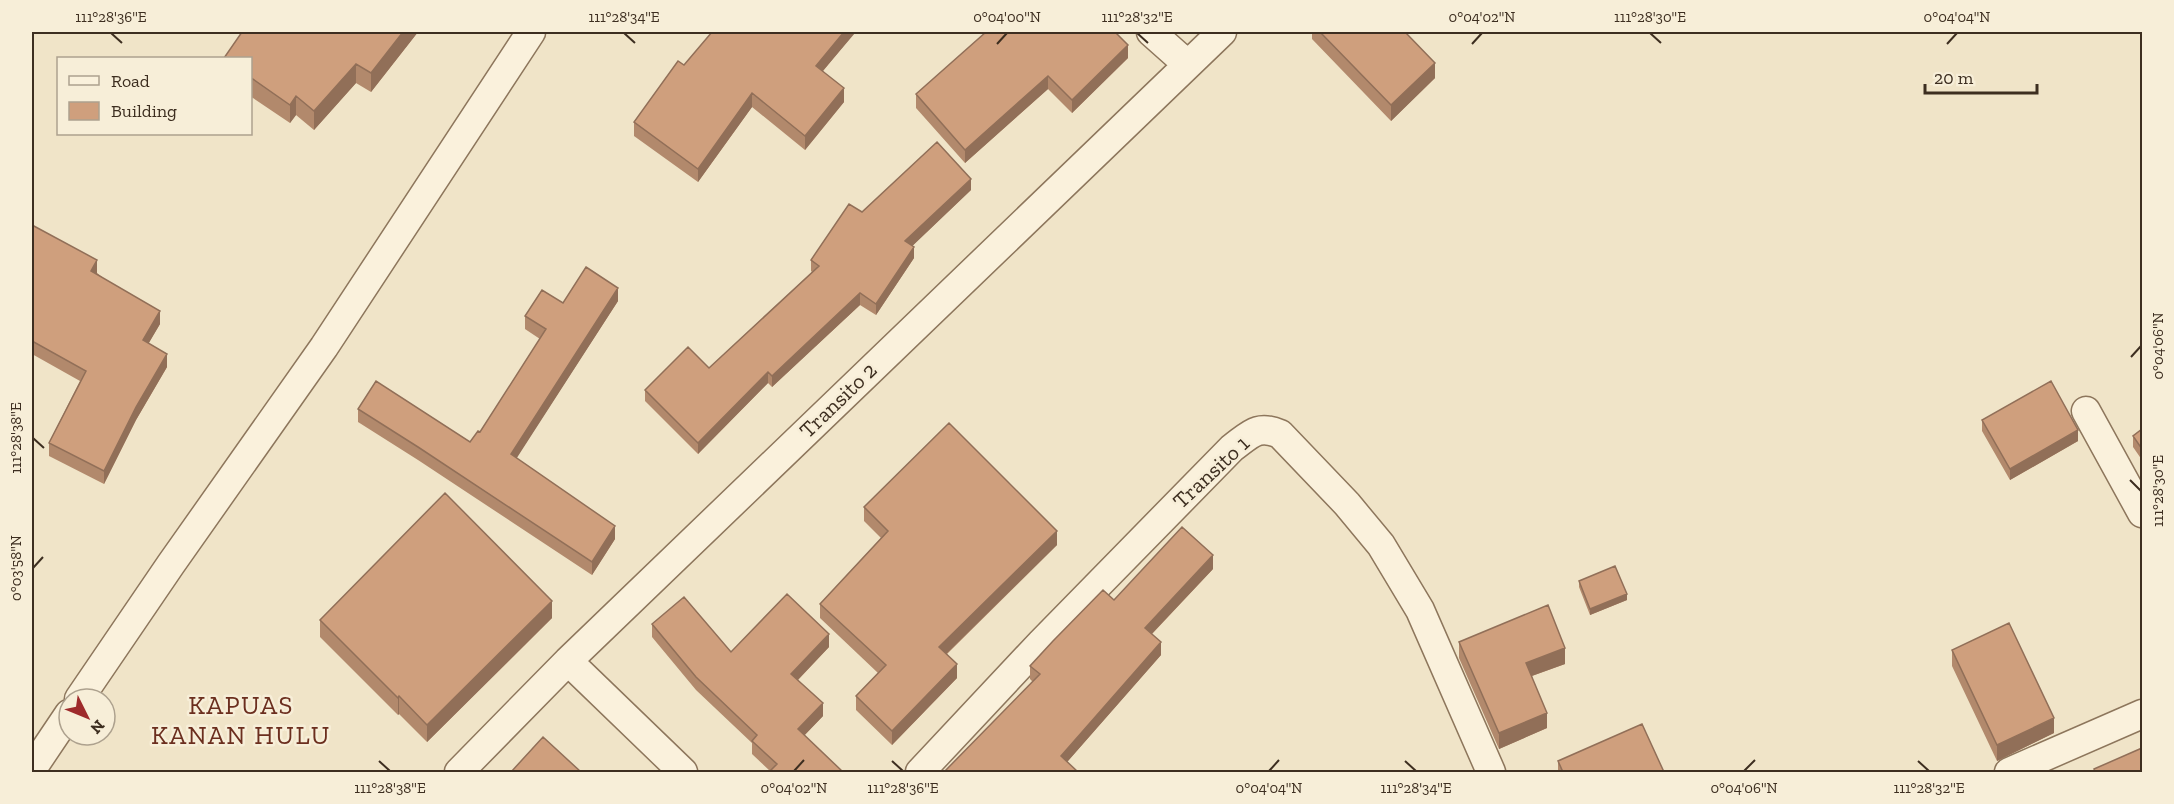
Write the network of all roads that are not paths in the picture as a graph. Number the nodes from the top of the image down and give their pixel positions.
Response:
1 (531, 32) edge
2 (1151, 32) edge
3 (1222, 32) edge
4 (1186, 64) junction
5 (2086, 411) dead end
6 (2142, 513) edge
7 (568, 661) junction
8 (87, 687) edge
9 (2142, 714) edge
10 (57, 732) edge
11 (32, 769) edge
12 (459, 772) edge
13 (683, 772) edge
14 (920, 772) edge
15 (1491, 772) edge
16 (2008, 772) edge

1 - 8 street
2 - 4 street
3 - 4 street, Transito 2
4 - 7 street, Transito 2
5 - 6 street
7 - 12 street, Transito 2
7 - 13 street
9 - 16 street
10 - 11 street
14 - 15 street, Transito 1

